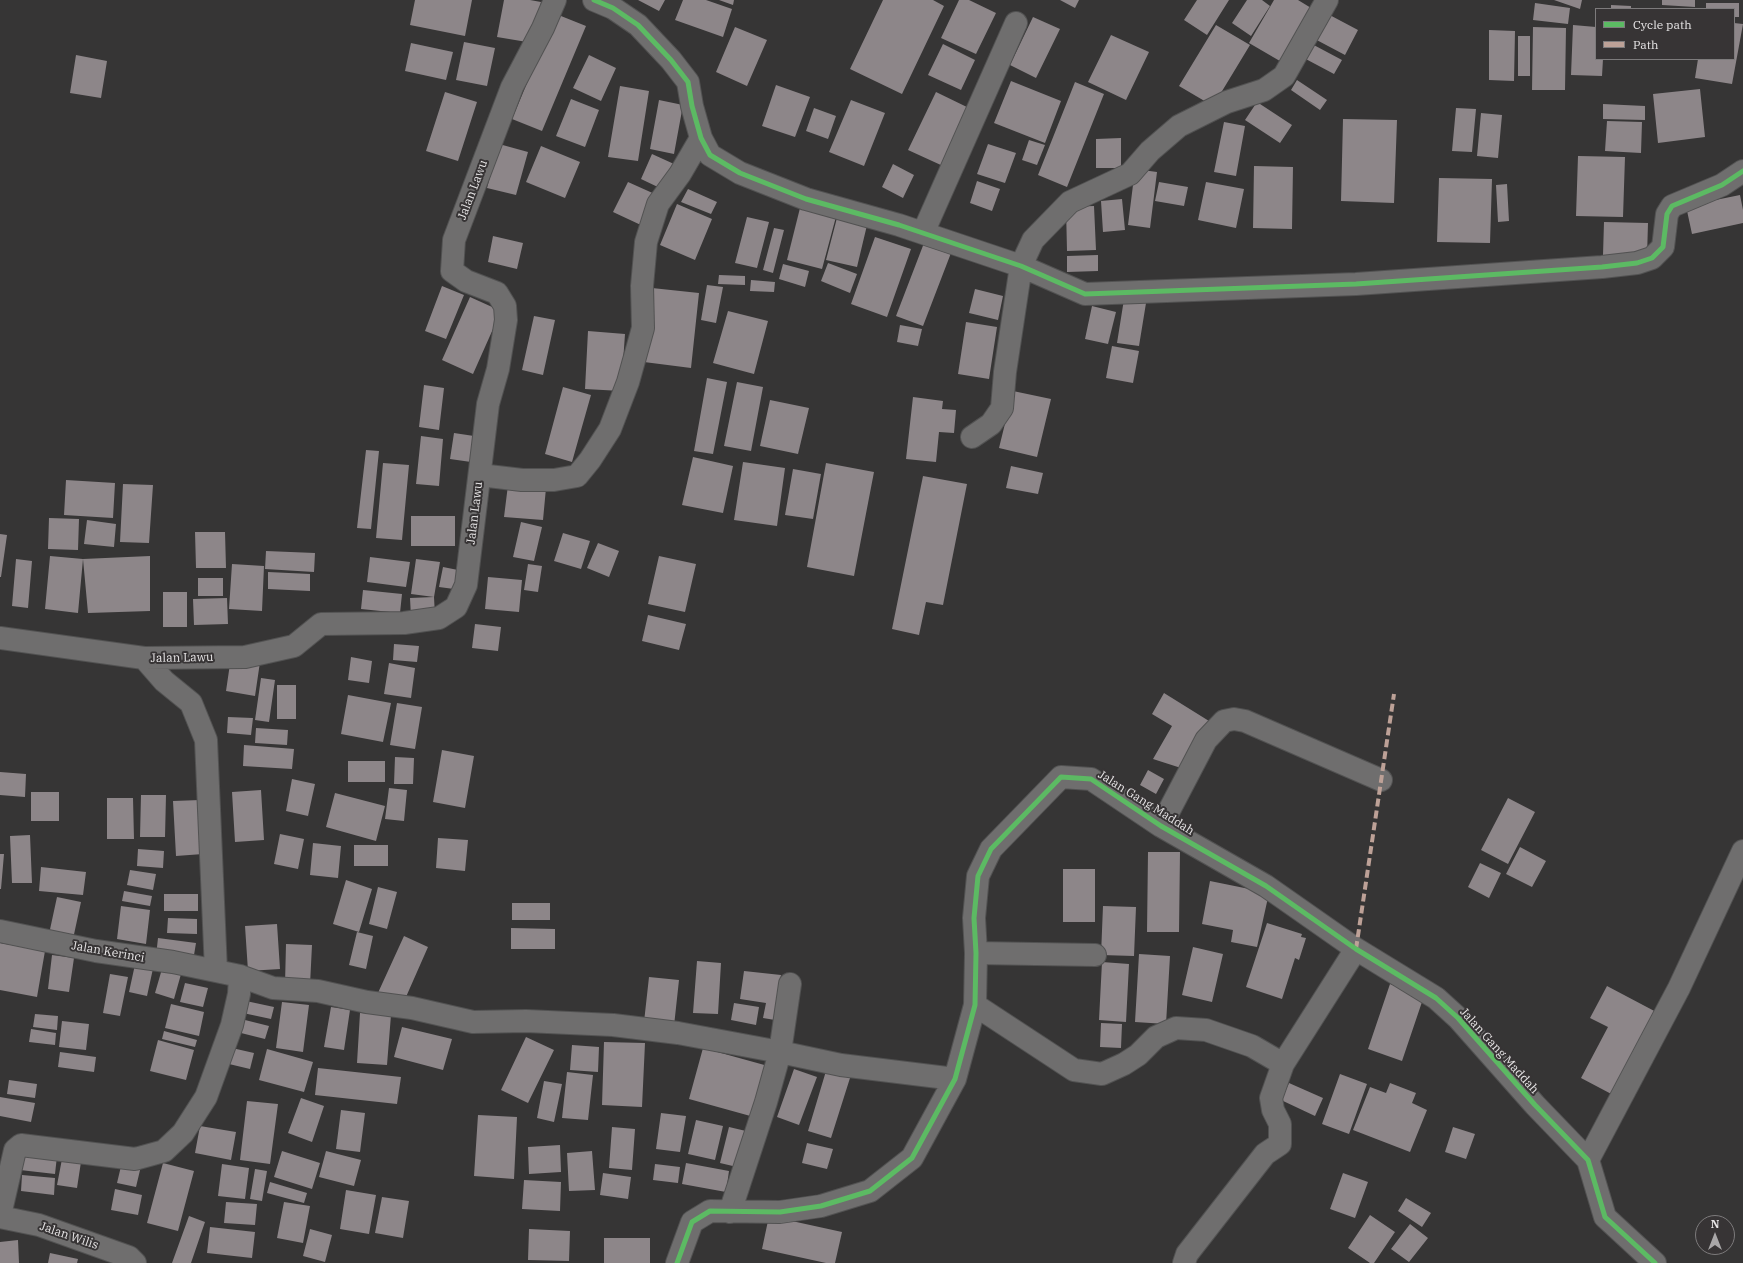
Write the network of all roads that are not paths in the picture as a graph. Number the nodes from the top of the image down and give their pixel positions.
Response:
1 (556, 0) edge
2 (594, 0) edge
3 (1327, 0) edge
4 (1016, 23) dead end
5 (701, 138) junction
6 (1743, 171) edge
7 (922, 233) junction
8 (1021, 266) junction
9 (972, 437) dead end
10 (480, 474) junction
11 (0, 638) edge
12 (144, 658) junction
13 (1381, 780) dead end
14 (1160, 826) junction
15 (1743, 851) edge
16 (0, 931) edge
17 (1356, 949) junction
18 (976, 953) junction
19 (1095, 955) dead end
20 (216, 970) junction
21 (240, 976) junction
22 (790, 984) dead end
23 (975, 1005) junction
24 (780, 1052) junction
25 (1283, 1064) junction
26 (955, 1078) junction
27 (1588, 1160) junction
28 (730, 1212) junction
29 (0, 1216) edge
30 (135, 1263) edge
31 (677, 1263) edge
32 (1184, 1263) edge
33 (1655, 1263) edge

1 - 10 street, Jalan Lawu
2 - 5 street
3 - 8 street
4 - 7 street
5 - 7 street
5 - 10 street
6 - 8 street
7 - 8 street
8 - 9 street
10 - 12 street, Jalan Lawu
11 - 12 street, Jalan Lawu
12 - 20 street
13 - 14 street
14 - 17 street, Jalan Gang Maddah
14 - 18 street, Jalan Gang Maddah
15 - 27 street
16 - 20 street, Jalan Kerinci
17 - 25 street
17 - 27 street, Jalan Gang Maddah
18 - 19 street
18 - 23 street, Jalan Gang Maddah
20 - 21 street, Jalan Kerinci
21 - 24 street, Jalan Kerinci
21 - 29 street
22 - 24 street
23 - 25 street
23 - 26 street, Jalan Gang Maddah
24 - 26 street, Jalan Kerinci
24 - 28 street
25 - 32 street
26 - 28 street, Jalan Gang Maddah
27 - 33 street, Jalan Gang Maddah
28 - 31 street, Jalan Gang Maddah
29 - 30 street, Jalan Wilis

